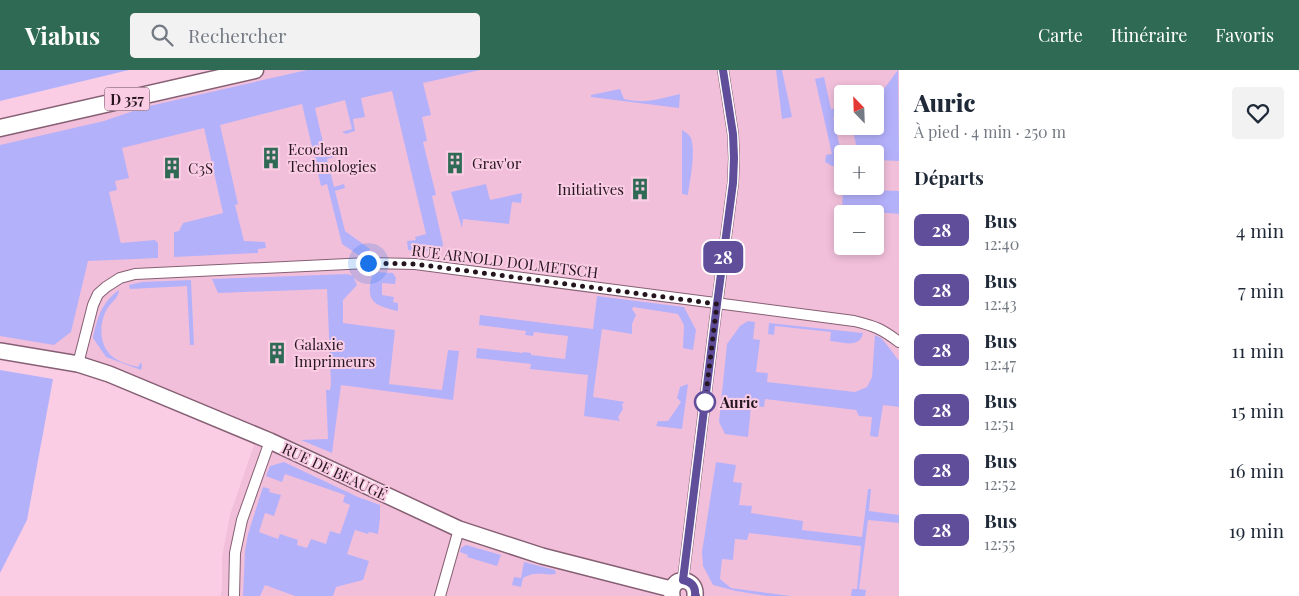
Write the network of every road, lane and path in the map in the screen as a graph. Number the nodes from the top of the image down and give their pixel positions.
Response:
1 (255, 70) edge
2 (723, 70) edge
3 (0, 128) edge
4 (717, 304) junction
5 (899, 342) edge
6 (0, 351) edge
7 (78, 364) junction
8 (270, 441) junction
9 (459, 529) junction
10 (675, 589) edge
11 (234, 596) edge
12 (440, 596) edge
13 (695, 596) edge

1 - 3 main road, D 357
2 - 4 street
4 - 5 street, RUE ARNOLD DOLMETSCH
4 - 7 street, RUE ARNOLD DOLMETSCH
4 - 10 street
6 - 7 street, RUE DE BEAUGÉ
7 - 8 street, RUE DE BEAUGÉ
8 - 9 street, RUE DE BEAUGÉ
8 - 11 street
9 - 10 street, RUE DE BEAUGÉ
9 - 12 street
10 - 13 street

